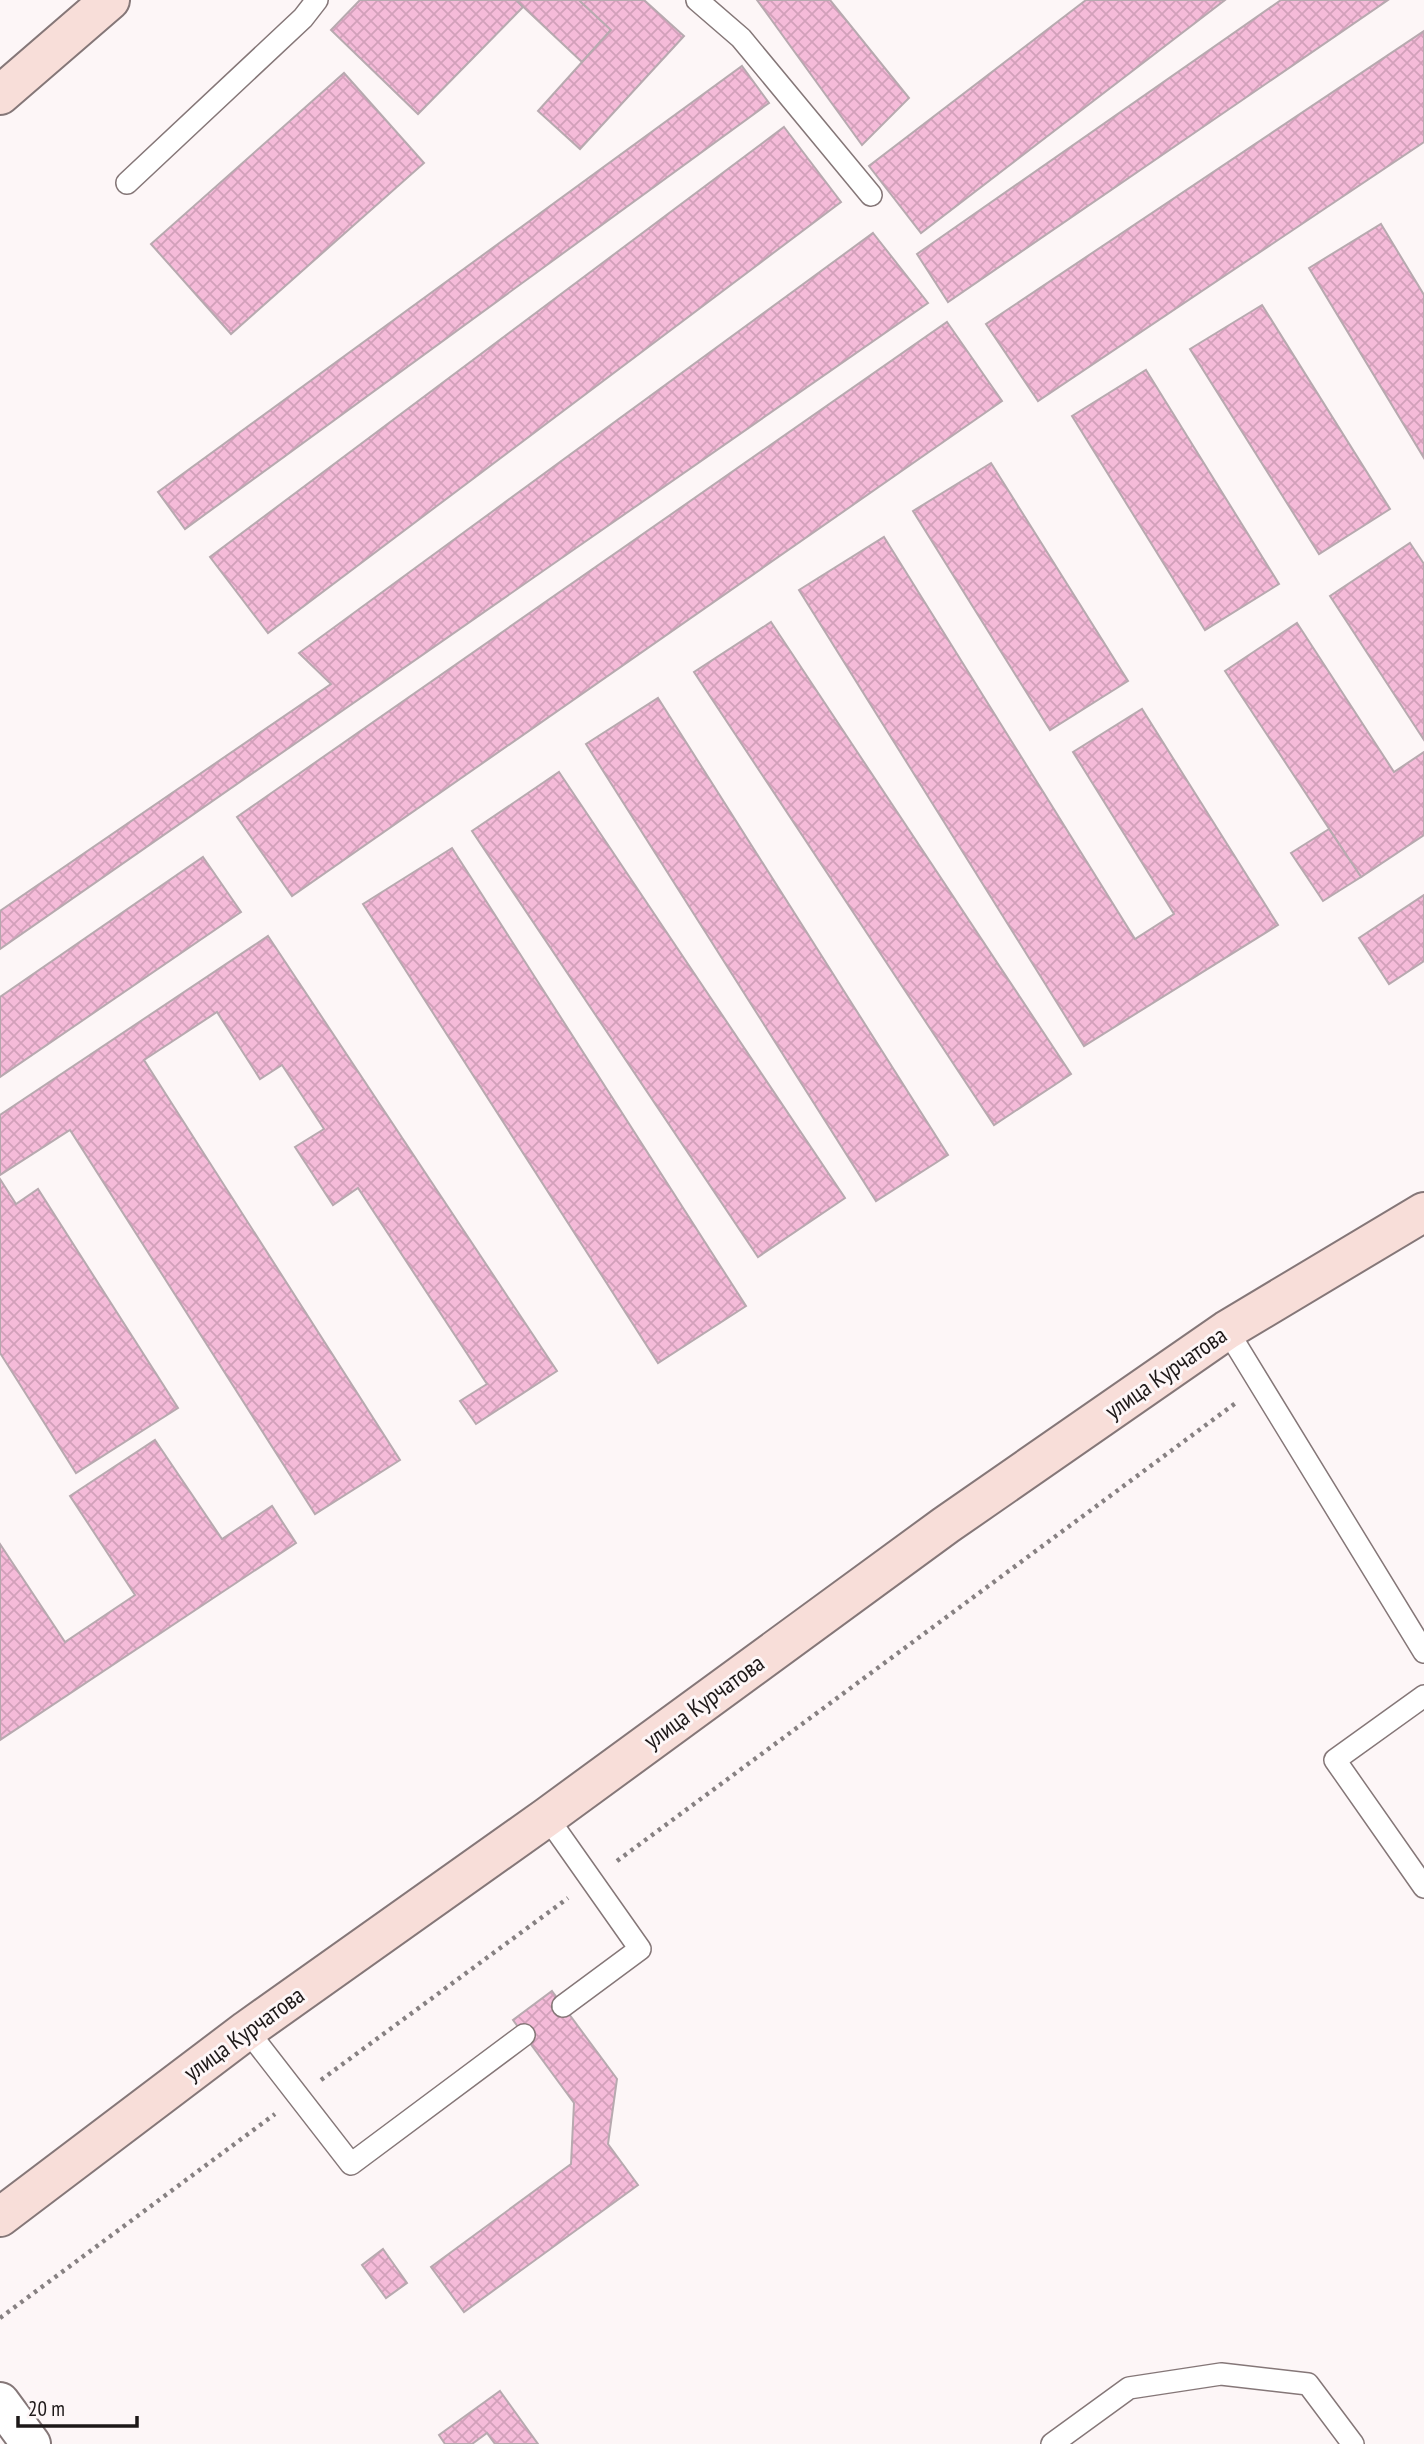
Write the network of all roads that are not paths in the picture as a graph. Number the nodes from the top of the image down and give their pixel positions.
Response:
1 (110, 0) edge
2 (317, 0) edge
3 (697, 0) edge
4 (0, 95) edge
5 (127, 183) dead end
6 (871, 195) dead end
7 (1424, 1184) edge
8 (1424, 1212) edge
9 (1227, 1330) junction
10 (1424, 1652) edge
11 (1424, 1696) edge
12 (548, 1817) junction
13 (1424, 1887) edge
14 (563, 2006) dead end
15 (247, 2030) junction
16 (524, 2035) dead end
17 (0, 2217) edge
18 (0, 2402) edge
19 (31, 2444) edge
20 (1052, 2444) edge
21 (1353, 2444) edge

1 - 4 main road
2 - 5 lane
3 - 6 lane
7 - 9 main road
8 - 9 main road, улица Курчатова
9 - 10 lane
9 - 12 main road, улица Курчатова
11 - 13 lane
12 - 14 lane
12 - 15 main road, улица Курчатова
15 - 16 lane
15 - 17 main road, улица Курчатова
18 - 19 street
20 - 21 lane

